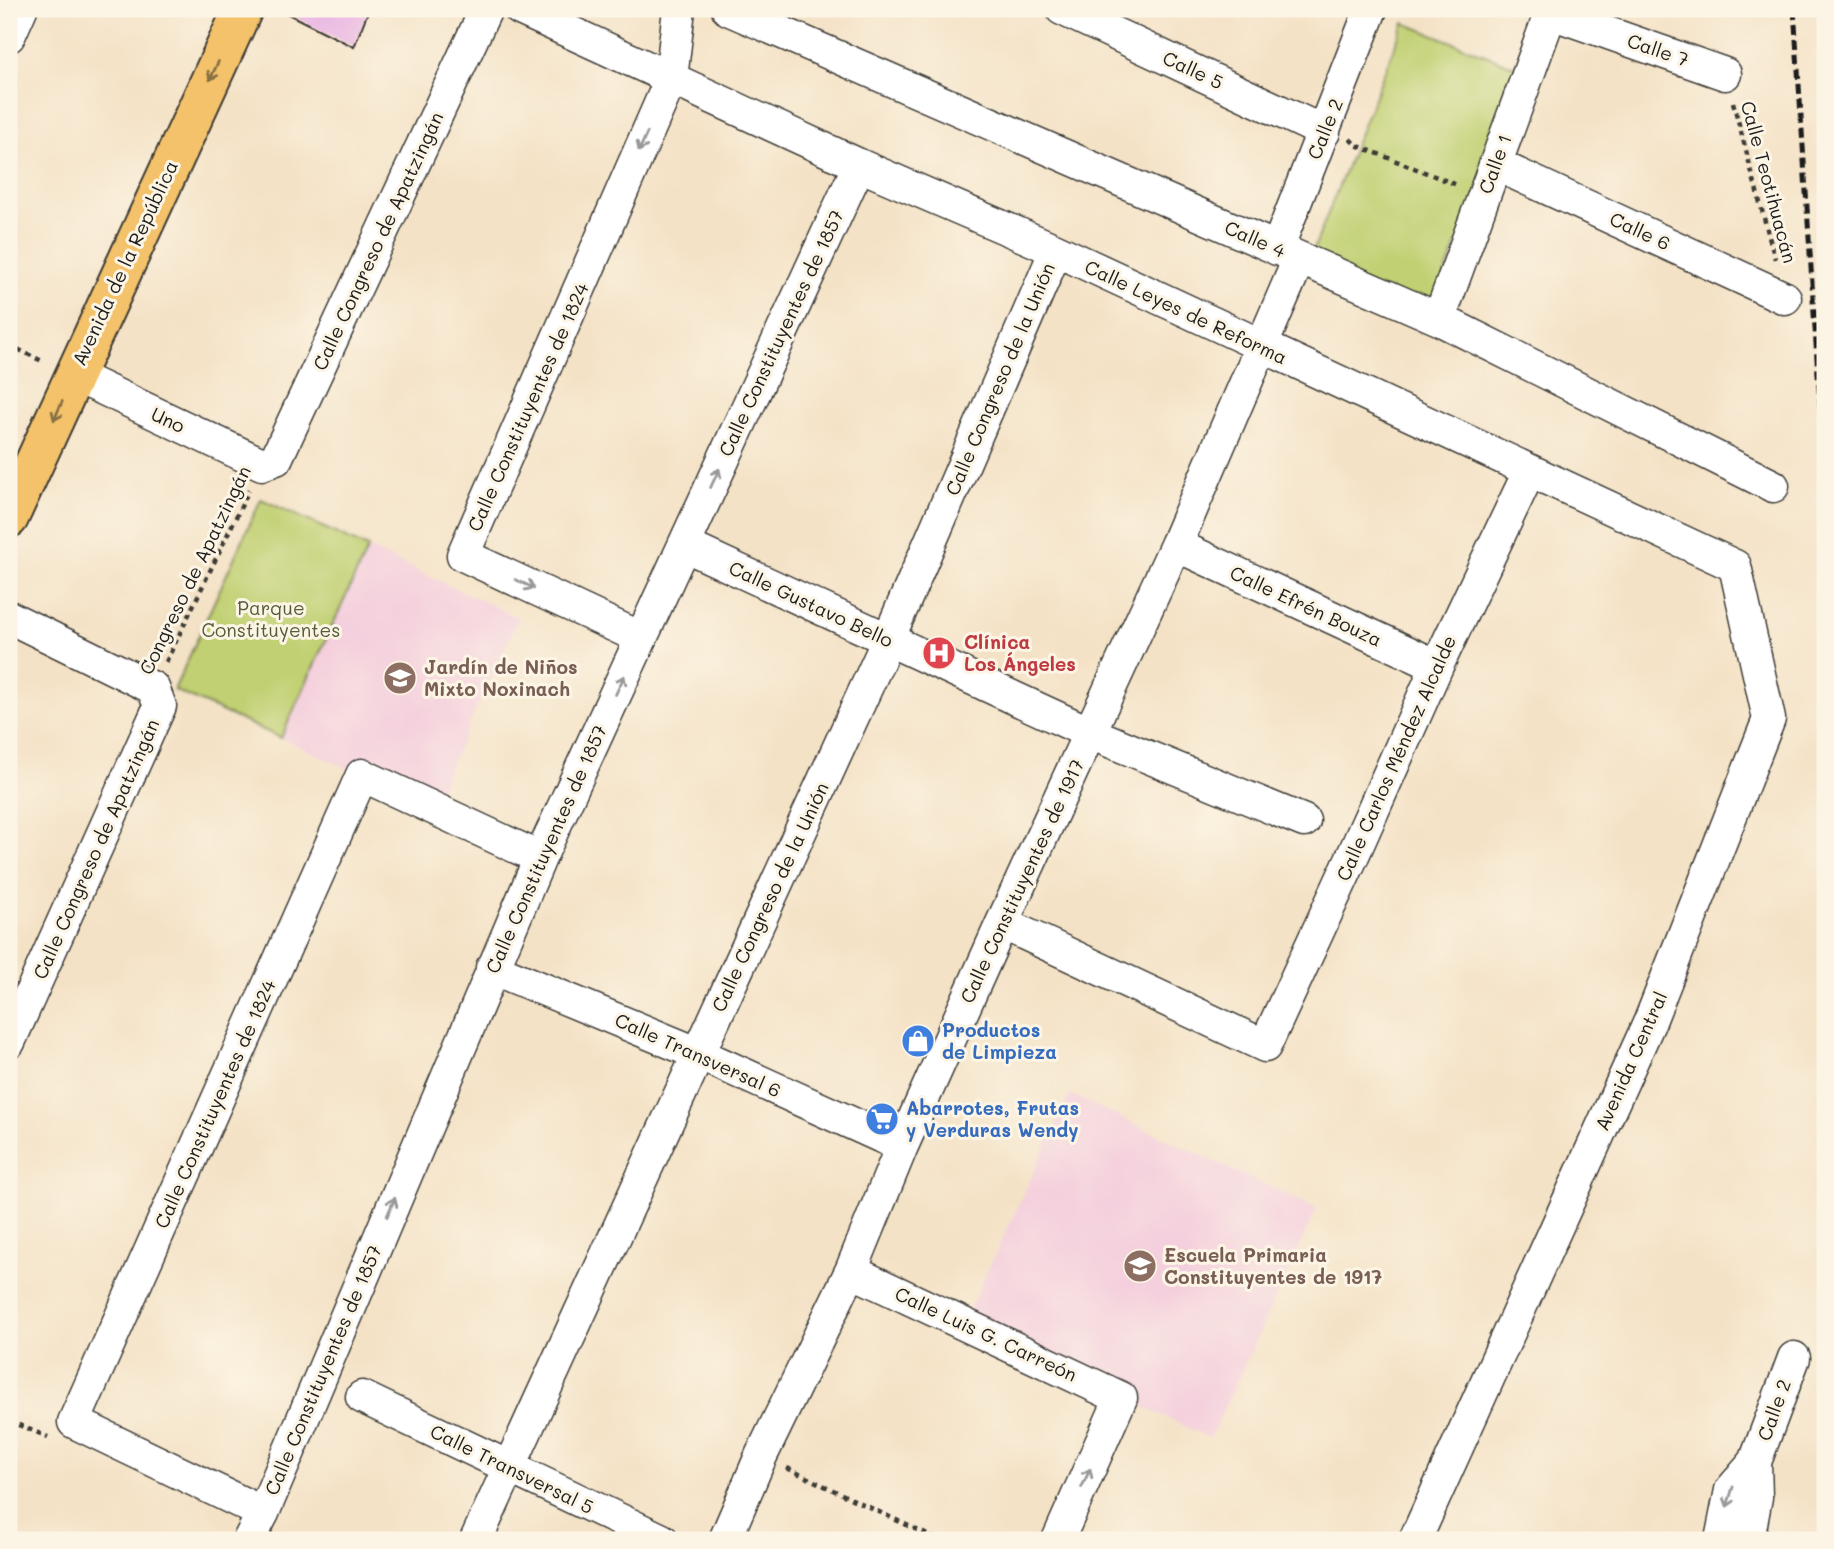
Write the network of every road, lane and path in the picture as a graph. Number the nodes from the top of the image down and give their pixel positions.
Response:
1 (21, 9) edge
2 (243, 9) edge
3 (486, 9) edge
4 (520, 9) edge
5 (680, 9) edge
6 (729, 9) edge
7 (1062, 9) edge
8 (1371, 9) edge
9 (1552, 11) edge
10 (9, 36) edge
11 (1726, 74) joint
12 (671, 79) junction
13 (1326, 126) junction
14 (1495, 164) junction
15 (859, 165) junction
16 (1433, 175) dead end
17 (1056, 250) junction
18 (1288, 254) junction
19 (1785, 298) joint
20 (1439, 319) junction
21 (9, 345) edge
22 (1262, 347) junction
23 (74, 375) junction
24 (261, 464) junction
25 (1529, 472) junction
26 (1773, 486) dead end
27 (9, 518) edge
28 (684, 545) junction
29 (1176, 545) junction
30 (1735, 566) joint
31 (9, 617) edge
32 (641, 638) junction
33 (888, 640) junction
34 (1437, 666) junction
35 (153, 688) junction
36 (1090, 733) junction
37 (1304, 821) dead end
38 (540, 858) junction
39 (1002, 923) junction
40 (492, 968) junction
41 (9, 1042) edge
42 (699, 1054) junction
43 (902, 1146) junction
44 (851, 1271) junction
45 (1794, 1358) dead end
46 (362, 1397) dead end
47 (761, 1456) junction
48 (1755, 1462) junction
49 (508, 1468) junction
50 (256, 1526) edge
51 (476, 1540) edge
52 (662, 1540) edge
53 (725, 1540) edge
54 (938, 1540) edge
55 (1058, 1540) edge
56 (1415, 1540) edge
57 (1721, 1540) edge
58 (1748, 1540) edge

1 - 10 street
2 -> 23 main road, Avenida de la República
3 - 24 street, Calle Congreso de Apatzingán
4 - 12 street, Calle Leyes de Reforma
5 - 12 street
6 - 18 street, Calle 4
7 - 13 street, Calle 5
8 - 13 street, Calle 2
9 - 11 street, Calle 7
9 - 14 street, Calle 1
11 - 19 path, Calle Teotihuacán
12 - 15 street, Calle Leyes de Reforma
12 -> 32 street, Calle Constituyentes de 1824
13 - 16 path
13 - 18 street, Calle 2
14 - 19 street, Calle 6
14 - 20 street, Calle 1
15 - 17 street, Calle Leyes de Reforma
28 -> 15 street, Calle Constituyentes de 1857
17 - 22 street, Calle Leyes de Reforma
17 - 33 street, Calle Congreso de la Unión
18 - 20 street, Calle 4
18 - 22 street, Calle Constituyentes de 1917
20 - 26 street, Calle 4
21 - 23 path
22 - 25 street, Calle Leyes de Reforma
22 - 29 street, Calle Constituyentes de 1917
23 - 24 street, Uno
23 -> 27 main road, Avenida de la República
24 - 35 path, Congreso de Apatzingán
25 - 30 street, Calle Leyes de Reforma
25 - 34 street, Calle Carlos Méndez Alcalde
28 - 32 street, Calle Constituyentes de 1857
28 - 33 street, Calle Gustavo Bello
29 - 34 street, Calle Efrén Bouza
29 - 36 street, Calle Constituyentes de 1917
30 - 56 street, Avenida Central
31 - 35 street
38 -> 32 street, Calle Constituyentes de 1857
33 - 36 street, Calle Gustavo Bello
33 - 42 street, Calle Congreso de la Unión
34 - 39 street, Calle Carlos Méndez Alcalde
35 - 41 street, Calle Congreso de Apatzingán
36 - 37 street, Calle Gustavo Bello
36 - 39 street, Calle Constituyentes de 1917
38 - 40 street, Calle Constituyentes de 1857
38 - 50 street, Calle Constituyentes de 1824
39 - 43 street, Calle Constituyentes de 1917
40 - 42 street, Calle Transversal 6
50 -> 40 street, Calle Constituyentes de 1857
42 - 43 street, Calle Transversal 6
42 - 49 street, Calle Congreso de la Unión
43 - 44 street, Calle Constituyentes de 1917
44 - 47 street, Calle Constituyentes de 1917
55 -> 44 street, Calle Luis G. Carreón
45 - 48 street, Calle 2
46 - 49 street, Calle Transversal 5
47 - 53 street, Calle Constituyentes de 1917
47 - 54 path
48 -> 57 street, Calle 2
48 - 58 street, Calle 2
49 - 51 street, Calle Congreso de la Unión
49 - 52 street, Calle Transversal 5

